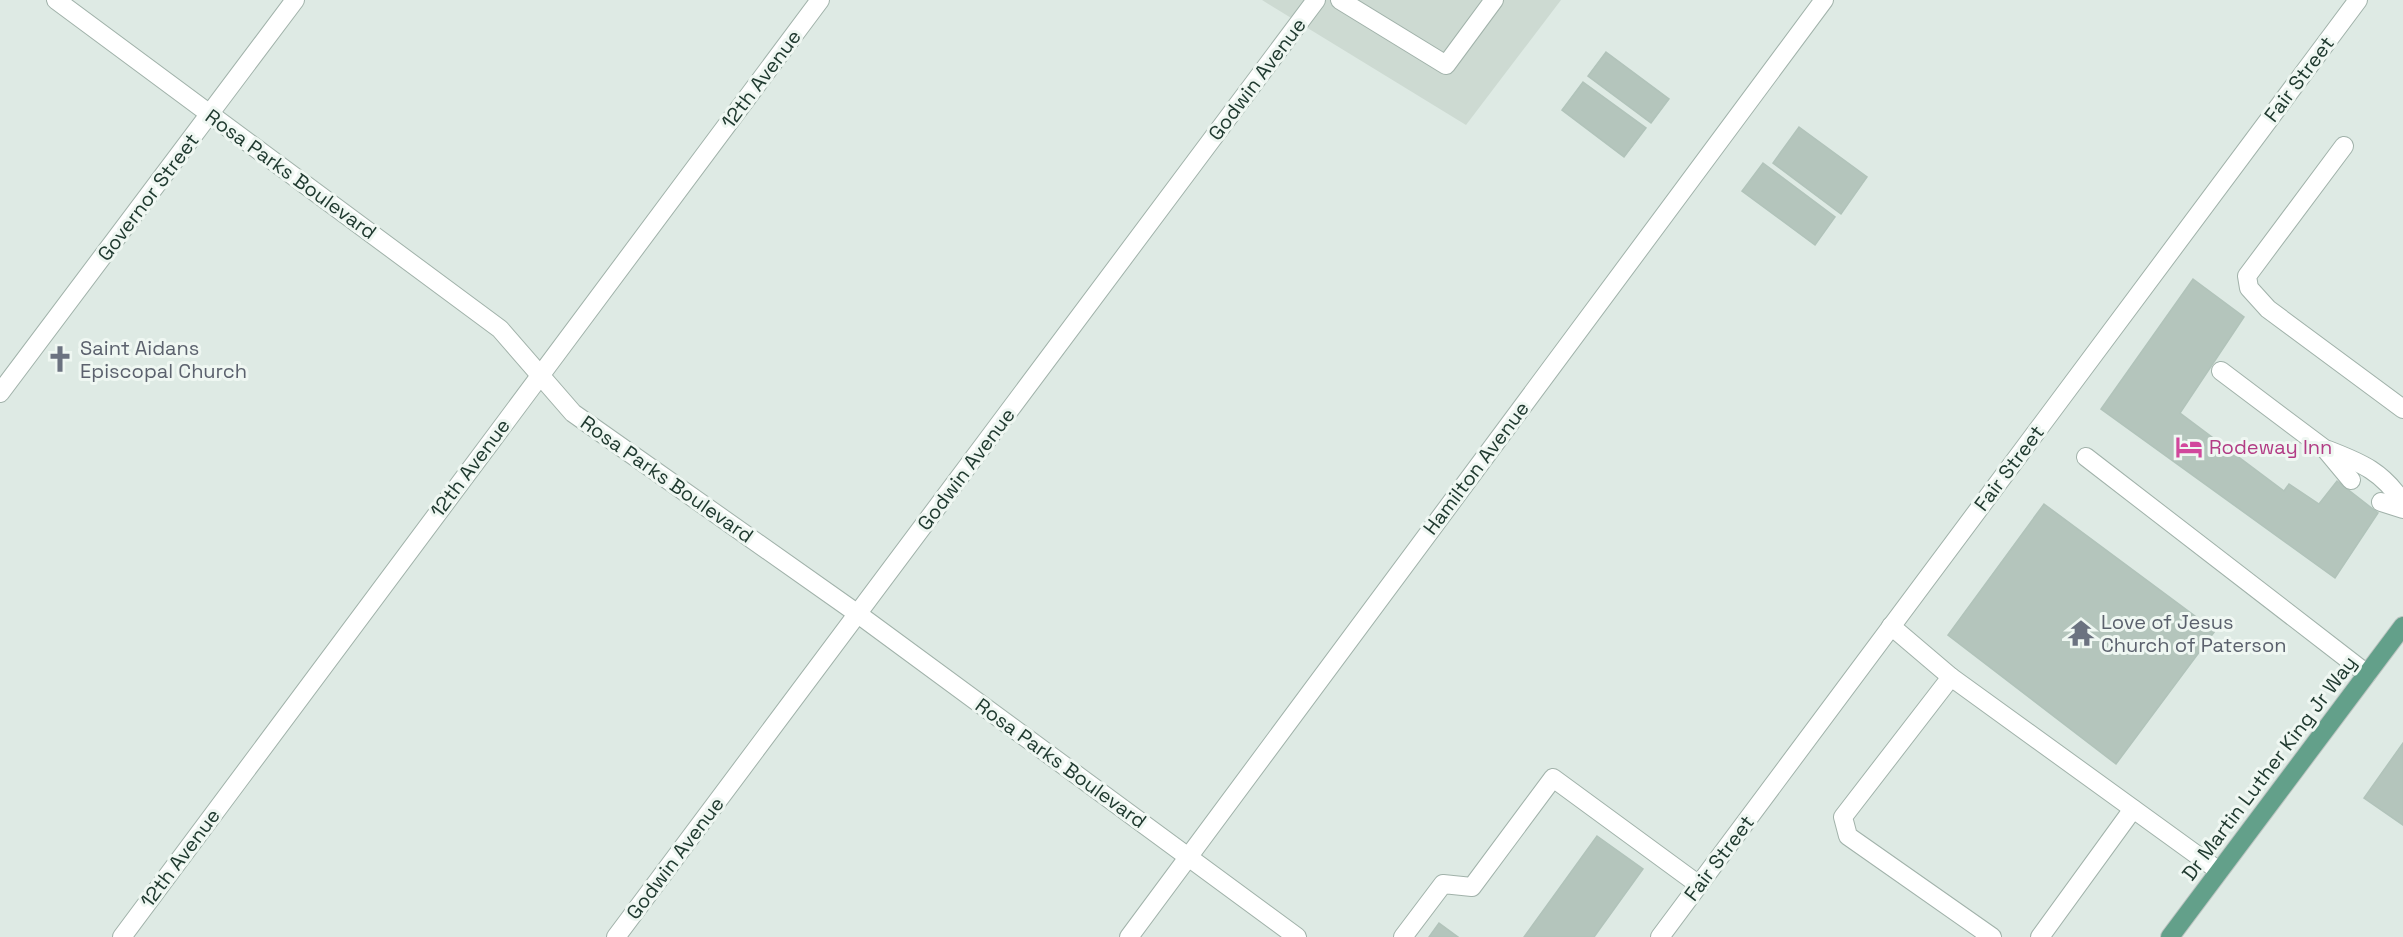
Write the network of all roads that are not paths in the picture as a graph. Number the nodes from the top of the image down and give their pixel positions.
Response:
1 (56, 0) edge
2 (295, 0) edge
3 (820, 0) edge
4 (1316, 0) edge
5 (1340, 0) edge
6 (1494, 0) edge
7 (1824, 0) edge
8 (2358, 0) edge
9 (210, 114) junction
10 (2344, 146) dead end
11 (2221, 371) dead end
12 (538, 376) junction
13 (0, 393) edge
14 (2403, 409) edge
15 (2326, 450) junction
16 (2086, 457) dead end
17 (2351, 480) dead end
18 (2381, 502) dead end
19 (2403, 503) edge
20 (2403, 509) edge
21 (858, 614) junction
22 (1891, 626) junction
23 (2403, 626) edge
24 (2367, 674) junction
25 (1951, 677) junction
26 (2133, 809) junction
27 (1189, 856) junction
28 (2219, 872) junction
29 (1699, 885) junction
30 (122, 937) edge
31 (616, 937) edge
32 (1129, 937) edge
33 (1297, 937) edge
34 (1403, 937) edge
35 (1660, 937) edge
36 (1992, 937) edge
37 (2040, 937) edge
38 (2170, 937) edge

1 - 9 street, Rosa Parks Boulevard
2 - 9 street, Governor Street
3 - 12 street, 12th Avenue
4 - 21 street, Godwin Avenue
5 - 6 street
7 - 27 street, Hamilton Avenue
8 - 22 street, Fair Street
9 - 12 street, Rosa Parks Boulevard
9 - 13 street, Governor Street
10 - 14 street
11 - 15 street
12 - 21 street, Rosa Parks Boulevard
12 - 30 street, 12th Avenue
15 - 17 street
15 - 19 street
16 - 24 street
18 - 20 street
21 - 27 street, Rosa Parks Boulevard
21 - 31 street, Godwin Avenue
22 - 25 street
22 - 29 street, Fair Street
23 - 24 main road, Dr Martin Luther King Jr Way
24 - 28 main road, Dr Martin Luther King Jr Way
25 - 26 street
25 - 36 street
26 - 28 street
26 - 37 street
27 - 32 street, Hamilton Avenue
27 - 33 street, Rosa Parks Boulevard
28 - 38 main road, Dr Martin Luther King Jr Way
29 - 34 street
29 - 35 street, Fair Street

